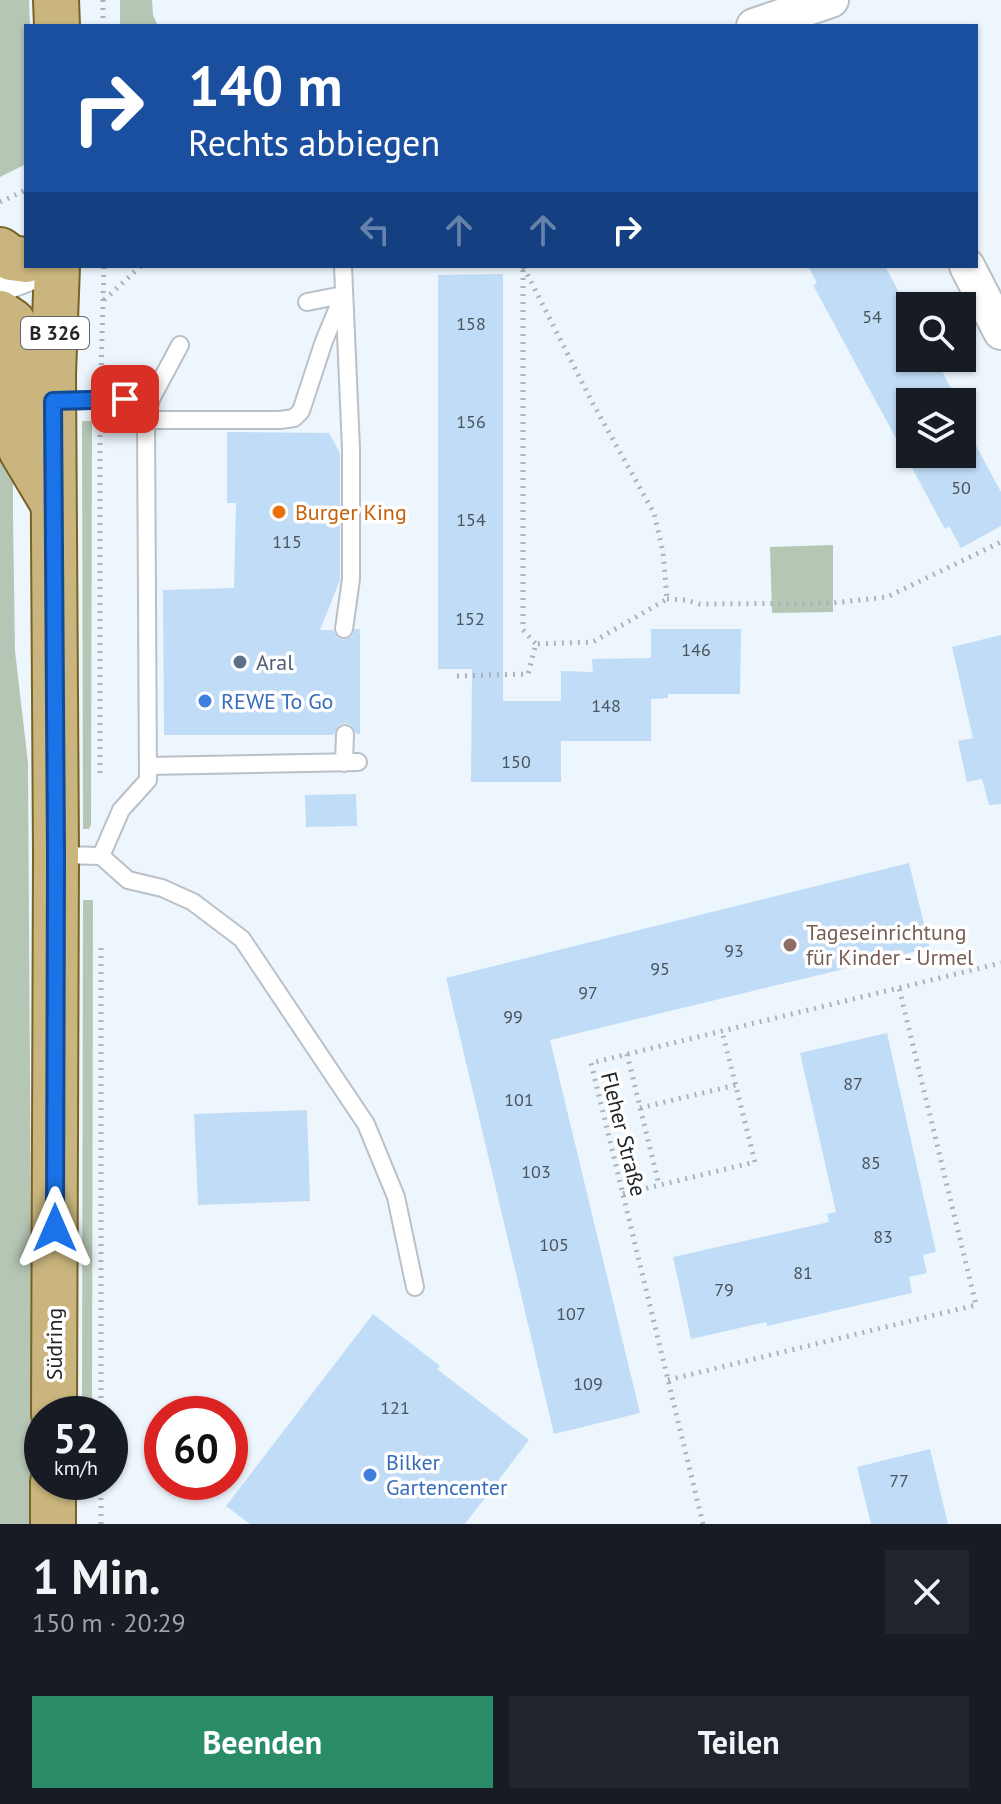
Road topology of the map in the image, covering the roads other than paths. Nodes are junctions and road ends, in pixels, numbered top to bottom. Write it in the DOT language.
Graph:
graph roads {
  1 [pos="56,0"];
  2 [pos="830,0"];
  3 [pos="57,24"];
  4 [pos="760,24"];
  5 [pos="841,24"];
  6 [pos="0,250"];
  7 [pos="24,260"];
  8 [pos="42,268"];
  9 [pos="57,268"];
  10 [pos="343,268"];
  11 [pos="968,268"];
  12 [pos="0,284"];
  13 [pos="343,295"];
  14 [pos="307,302"];
  15 [pos="0,313"];
  16 [pos="1001,332"];
  17 [pos="180,345"];
  18 [pos="151,399"];
  19 [pos="53,401"];
  20 [pos="146,420"];
  21 [pos="53,504"];
  22 [pos="344,629"];
  23 [pos="345,734"];
  24 [pos="148,766"];
  25 [pos="56,855"];
  26 [pos="101,856"];
  27 [pos="415,1287"];
  28 [pos="54,1396"];
  29 [pos="53,1500"];
  30 [pos="53,1524"];
  1 -- 3 [label="main road"];
  2 -- 4 [label="street"];
  2 -- 5 [label="street"];
  6 -- 7 [label="main road"];
  8 -- 12 [label="street"];
  9 -- 19 [label="main road, Südring / B 326"];
  10 -- 13 [label="lane"];
  11 -- 16 [label="street"];
  13 -- 14 [label="lane"];
  13 -- 20 [label="lane"];
  13 -- 22 [label="lane"];
  15 -- 21 [label="main road, B 326"];
  17 -- 18 [label="lane"];
  18 -- 19 [label="lane"];
  18 -- 20 [label="lane"];
  19 -- 21 [label="main road, Südring / B 326"];
  20 -- 24 [label="lane"];
  21 -- 25 [label="main road, Südring / B 326"];
  23 -- 24 [label="lane"];
  24 -- 26 [label="lane"];
  25 -- 26 [label="lane"];
  25 -- 28 [label="main road, Südring / B 326"];
  26 -- 27 [label="lane"];
  29 -- 30 [label="main road"];
}
